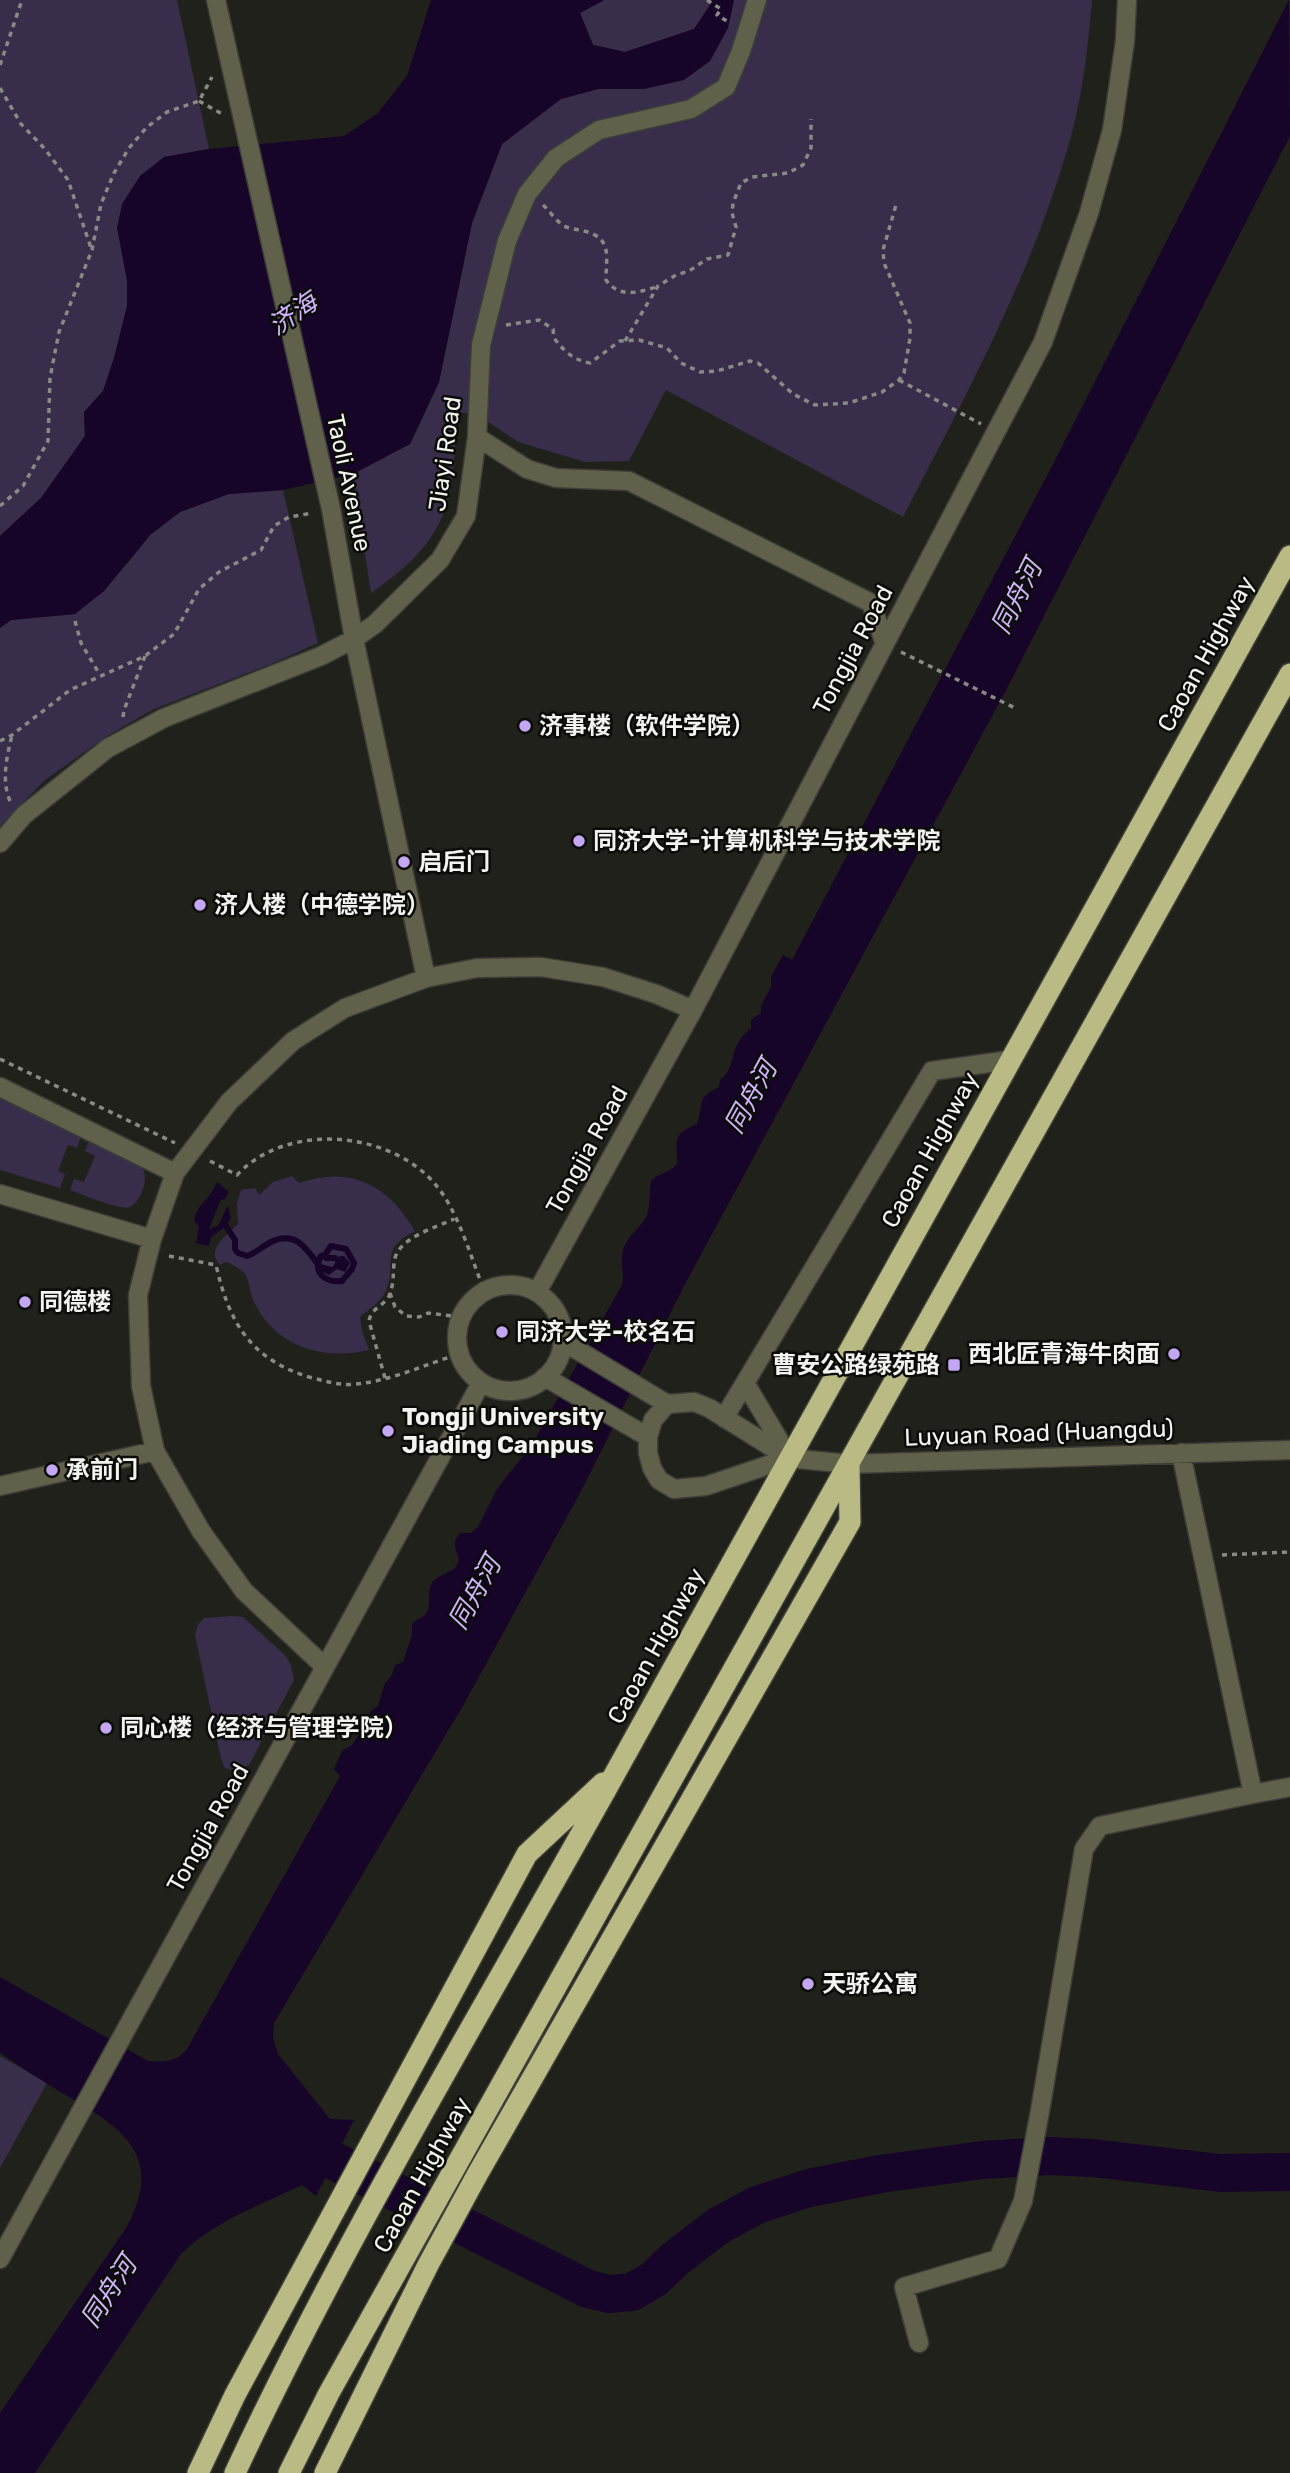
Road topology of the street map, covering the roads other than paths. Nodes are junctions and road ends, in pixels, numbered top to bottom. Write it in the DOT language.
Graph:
graph roads {
  1 [pos="216,0"];
  2 [pos="757,0"];
  3 [pos="1127,0"];
  4 [pos="477,437"];
  5 [pos="1290,556"];
  6 [pos="354,639"];
  7 [pos="885,644"];
  8 [pos="1290,674"];
  9 [pos="0,843"];
  10 [pos="426,978"];
  11 [pos="693,1010"];
  12 [pos="1010,1060"];
  13 [pos="0,1087"];
  14 [pos="175,1173"];
  15 [pos="0,1194"];
  16 [pos="150,1245"];
  17 [pos="537,1292"];
  18 [pos="564,1342"];
  19 [pos="545,1377"];
  20 [pos="481,1382"];
  21 [pos="745,1383"];
  22 [pos="667,1404"];
  23 [pos="724,1418"];
  24 [pos="648,1437"];
  25 [pos="1290,1450"];
  26 [pos="155,1451"];
  27 [pos="1181,1453"];
  28 [pos="789,1458"];
  29 [pos="849,1464"];
  30 [pos="0,1486"];
  31 [pos="325,1667"];
  32 [pos="617,1770"];
  33 [pos="1290,1787"];
  34 [pos="1253,1794"];
  35 [pos="0,2259"];
  36 [pos="919,2343"];
  37 [pos="198,2473"];
  38 [pos="235,2473"];
  39 [pos="289,2473"];
  40 [pos="325,2473"];
  1 -- 6 [label="street, Taoli Avenue"];
  2 -- 4 [label="street, Jiayi Road"];
  3 -- 7 [label="street, Tongjia Road"];
  4 -- 6 [label="street, Jiayi Road"];
  4 -- 7 [label="street"];
  5 -- 12 [label="highway, Caoan Highway"];
  6 -- 9 [label="street, Jiayi Road"];
  6 -- 10 [label="street, Taoli Avenue"];
  7 -- 11 [label="street, Tongjia Road"];
  8 -- 29 [label="highway, Caoan Highway"];
  10 -- 11 [label="street"];
  10 -- 14 [label="street"];
  11 -- 17 [label="street, Tongjia Road"];
  12 -- 21 [label="street"];
  12 -- 28 [label="highway, Caoan Highway"];
  13 -- 14 [label="street"];
  14 -- 16 [label="street"];
  15 -- 16 [label="street"];
  16 -- 26 [label="street"];
  17 -- 18 [label="street"];
  17 -- 20 [label="street"];
  18 -- 19 [label="street"];
  18 -- 22 [label="street"];
  19 -- 20 [label="street"];
  19 -- 24 [label="street"];
  20 -- 31 [label="street, Tongjia Road"];
  21 -- 23 [label="street"];
  21 -- 28 [label="street"];
  22 -- 23 [label="street"];
  22 -- 24 [label="street"];
  23 -- 28 [label="street"];
  24 -- 28 [label="street"];
  25 -- 27 [label="street, Luyuan Road (Huangdu)"];
  26 -- 30 [label="street"];
  26 -- 31 [label="street"];
  27 -- 29 [label="street, Luyuan Road (Huangdu)"];
  27 -- 34 [label="street"];
  28 -- 29 [label="street, Luyuan Road (Huangdu)"];
  28 -- 32 [label="highway, Caoan Highway"];
  29 -- 39 [label="highway, Caoan Highway"];
  29 -- 40 [label="highway, Caoan Highway"];
  31 -- 35 [label="street, Tongjia Road"];
  32 -- 37 [label="highway, Caoan Highway"];
  32 -- 38 [label="highway, Caoan Highway"];
  33 -- 34 [label="street"];
  34 -- 36 [label="street"];
}
